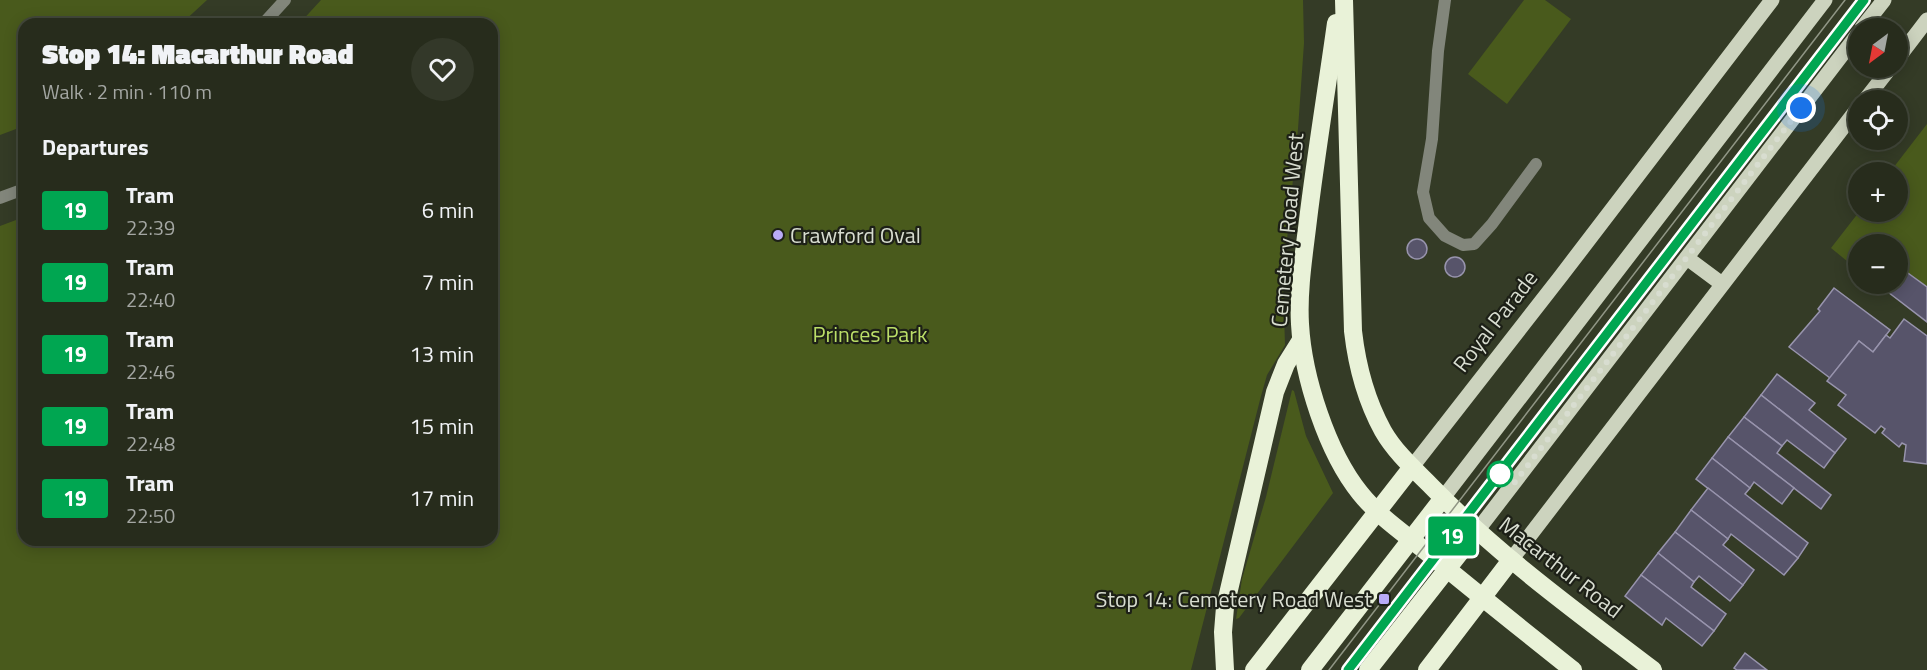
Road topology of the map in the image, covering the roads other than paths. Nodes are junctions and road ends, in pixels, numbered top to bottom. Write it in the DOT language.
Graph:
graph roads {
  1 [pos="285,0"];
  2 [pos="1342,0"];
  3 [pos="1456,0"];
  4 [pos="1772,0"];
  5 [pos="1825,0"];
  6 [pos="1884,0"];
  7 [pos="1445,6"];
  8 [pos="268,18"];
  9 [pos="1870,18"];
  10 [pos="1927,20"];
  11 [pos="1908,45"];
  12 [pos="1848,47"];
  13 [pos="1882,78"];
  14 [pos="1873,90"];
  15 [pos="1848,121"];
  16 [pos="1536,164"];
  17 [pos="18,191"];
  18 [pos="0,198"];
  19 [pos="1687,258"];
  20 [pos="1722,284"];
  21 [pos="1301,340"];
  22 [pos="1412,467"];
  23 [pos="1443,498"];
  24 [pos="1377,511"];
  25 [pos="1477,531"];
  26 [pos="1411,539"];
  27 [pos="1511,560"];
  28 [pos="1446,568"];
  29 [pos="1482,598"];
  30 [pos="1225,670"];
  31 [pos="1254,670"];
  32 [pos="1310,670"];
  33 [pos="1368,670"];
  34 [pos="1427,670"];
  35 [pos="1573,670"];
  36 [pos="1653,670"];
  1 -- 8 [label="street"];
  2 -- 21 [label="highway, Cemetery Road West"];
  2 -- 22 [label="highway, Cemetery Road West"];
  3 -- 7 [label="street"];
  4 -- 22 [label="main road, Royal Parade"];
  5 -- 23 [label="main road"];
  6 -- 9 [label="main road"];
  7 -- 16 [label="street"];
  10 -- 11 [label="main road"];
  12 -- 19 [label="main road"];
  13 -- 14 [label="main road"];
  15 -- 20 [label="main road"];
  17 -- 18 [label="street"];
  19 -- 20 [label="main road"];
  19 -- 25 [label="main road"];
  20 -- 27 [label="main road"];
  21 -- 24 [label="highway, Cemetery Road West"];
  21 -- 30 [label="highway"];
  22 -- 23 [label="highway, Cemetery Road West"];
  22 -- 24 [label="highway, Royal Parade"];
  23 -- 25 [label="highway, Macarthur Road"];
  23 -- 26 [label="highway"];
  24 -- 26 [label="highway, Cemetery Road West"];
  24 -- 31 [label="highway, Royal Parade"];
  25 -- 27 [label="highway, Macarthur Road"];
  25 -- 28 [label="highway"];
  26 -- 28 [label="highway"];
  26 -- 32 [label="highway"];
  27 -- 29 [label="highway"];
  27 -- 36 [label="highway, Macarthur Road"];
  28 -- 29 [label="highway"];
  28 -- 33 [label="highway"];
  29 -- 34 [label="highway"];
  29 -- 35 [label="highway"];
}
